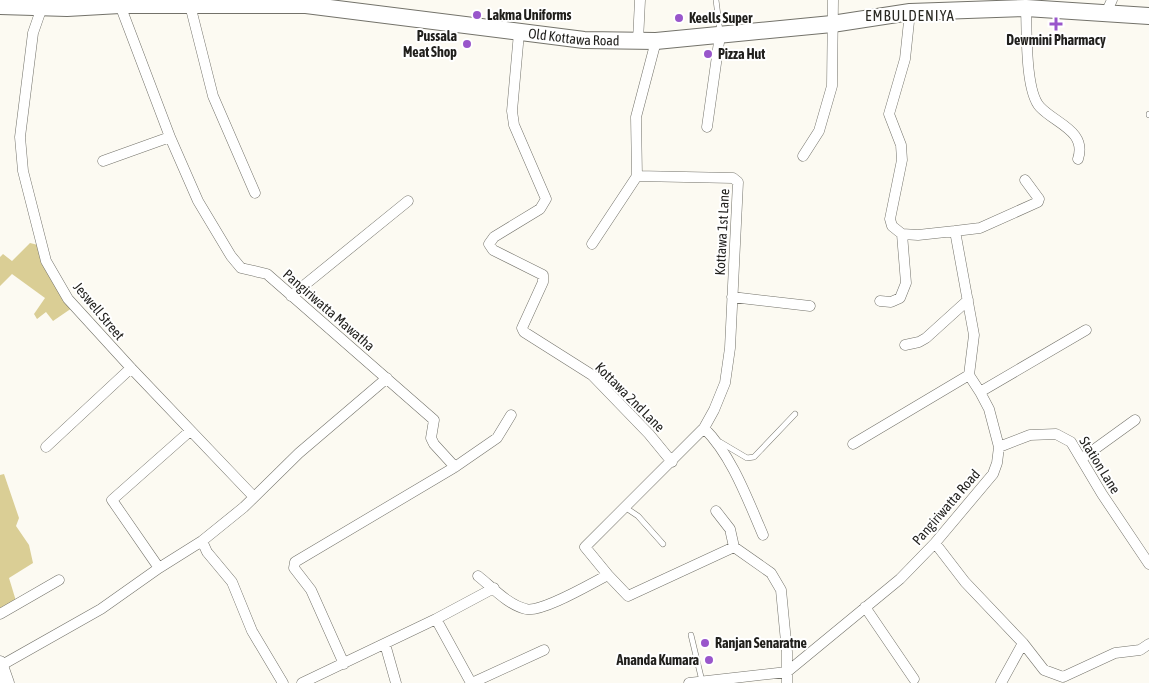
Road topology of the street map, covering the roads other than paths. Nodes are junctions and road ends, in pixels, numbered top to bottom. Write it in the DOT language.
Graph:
graph roads {
  1 [pos="640,0"];
  2 [pos="716,0"];
  3 [pos="833,0"];
  4 [pos="306,3"];
  5 [pos="70,4"];
  6 [pos="120,4"];
  7 [pos="190,5"];
  8 [pos="0,6"];
  9 [pos="1086,6"];
  10 [pos="42,7"];
  11 [pos="1109,7"];
  12 [pos="918,8"];
  13 [pos="1026,8"];
  14 [pos="1149,16"];
  15 [pos="832,24"];
  16 [pos="519,33"];
  17 [pos="720,35"];
  18 [pos="638,41"];
  19 [pos="656,41"];
  20 [pos="707,126"];
  21 [pos="170,137"];
  22 [pos="803,156"];
  23 [pos="1078,159"];
  24 [pos="103,161"];
  25 [pos="637,176"];
  26 [pos="1026,180"];
  27 [pos="255,193"];
  28 [pos="408,201"];
  29 [pos="955,232"];
  30 [pos="902,234"];
  31 [pos="592,244"];
  32 [pos="291,296"];
  33 [pos="732,298"];
  34 [pos="968,300"];
  35 [pos="880,301"];
  36 [pos="810,306"];
  37 [pos="1086,330"];
  38 [pos="905,345"];
  39 [pos="131,368"];
  40 [pos="969,375"];
  41 [pos="387,378"];
  42 [pos="980,392"];
  43 [pos="795,414"];
  44 [pos="511,415"];
  45 [pos="1135,420"];
  46 [pos="704,428"];
  47 [pos="190,431"];
  48 [pos="717,441"];
  49 [pos="853,444"];
  50 [pos="46,447"];
  51 [pos="999,447"];
  52 [pos="1081,459"];
  53 [pos="672,462"];
  54 [pos="455,467"];
  55 [pos="254,497"];
  56 [pos="626,508"];
  57 [pos="716,511"];
  58 [pos="763,535"];
  59 [pos="202,541"];
  60 [pos="935,543"];
  61 [pos="664,544"];
  62 [pos="734,547"];
  63 [pos="1149,564"];
  64 [pos="159,568"];
  65 [pos="608,575"];
  66 [pos="478,576"];
  67 [pos="59,580"];
  68 [pos="494,588"];
  69 [pos="865,608"];
  70 [pos="0,614"];
  71 [pos="436,619"];
  72 [pos="691,635"];
  73 [pos="1023,643"];
  74 [pos="385,644"];
  75 [pos="1149,644"];
  76 [pos="544,650"];
  77 [pos="1,664"];
  78 [pos="344,664"];
  79 [pos="787,678"];
  80 [pos="914,679"];
  81 [pos="702,681"];
  82 [pos="468,682"];
  83 [pos="7,683"];
  84 [pos="283,683"];
  85 [pos="302,683"];
  86 [pos="396,683"];
  87 [pos="689,683"];
  88 [pos="1001,683"];
  1 -- 18 [label="street"];
  2 -- 17 [label="lane"];
  3 -- 15 [label="street"];
  4 -- 7 [label="main road, Old Kottawa Road"];
  4 -- 16 [label="main road, Old Kottawa Road"];
  5 -- 6 [label="main road, Old Kottawa Road"];
  5 -- 10 [label="main road, Old Kottawa Road"];
  6 -- 7 [label="main road, Old Kottawa Road"];
  6 -- 21 [label="street, Pangiriwatta Mawatha"];
  7 -- 27 [label="street"];
  8 -- 10 [label="main road, Old Kottawa Road"];
  9 -- 11 [label="main road, Old Kottawa Road"];
  9 -- 13 [label="main road, Old Kottawa Road"];
  10 -- 39 [label="street, Jeswell Street"];
  11 -- 14 [label="main road, Old Kottawa Road"];
  12 -- 13 [label="main road, Old Kottawa Road"];
  12 -- 15 [label="main road, Old Kottawa Road"];
  12 -- 30 [label="street"];
  13 -- 23 [label="street"];
  15 -- 17 [label="main road, Old Kottawa Road"];
  15 -- 22 [label="street"];
  16 -- 18 [label="main road, Old Kottawa Road"];
  16 -- 53 [label="street, Kottawa 2nd Lane"];
  17 -- 19 [label="main road, Old Kottawa Road"];
  17 -- 20 [label="street"];
  18 -- 19 [label="main road, Old Kottawa Road"];
  19 -- 25 [label="street"];
  21 -- 24 [label="street"];
  21 -- 32 [label="street, Pangiriwatta Mawatha"];
  25 -- 31 [label="street"];
  25 -- 33 [label="street, Kottawa 1st Lane"];
  26 -- 29 [label="street"];
  28 -- 32 [label="street"];
  29 -- 30 [label="street"];
  29 -- 34 [label="street"];
  30 -- 35 [label="street"];
  32 -- 41 [label="street, Pangiriwatta Mawatha"];
  33 -- 36 [label="street"];
  33 -- 46 [label="street, Kottawa 1st Lane"];
  34 -- 38 [label="street"];
  34 -- 40 [label="street"];
  37 -- 42 [label="street"];
  39 -- 47 [label="street, Jeswell Street"];
  39 -- 50 [label="street"];
  40 -- 42 [label="street, Pangiriwatta Road"];
  40 -- 49 [label="street"];
  41 -- 54 [label="street, Pangiriwatta Mawatha"];
  41 -- 55 [label="street"];
  42 -- 51 [label="street, Pangiriwatta Road"];
  43 -- 48 [label="lane"];
  44 -- 54 [label="street"];
  45 -- 52 [label="street"];
  46 -- 48 [label="street"];
  46 -- 53 [label="street, Kottawa 1st Lane"];
  47 -- 55 [label="street, Jeswell Street"];
  47 -- 64 [label="street"];
  48 -- 58 [label="street"];
  51 -- 52 [label="street, Station Lane"];
  51 -- 60 [label="street, Pangiriwatta Road"];
  52 -- 63 [label="street, Station Lane"];
  53 -- 56 [label="street, Kottawa 1st Lane"];
  54 -- 78 [label="street"];
  55 -- 59 [label="street"];
  56 -- 61 [label="lane"];
  56 -- 65 [label="street, Kottawa 1st Lane"];
  57 -- 62 [label="street"];
  59 -- 64 [label="street"];
  59 -- 84 [label="street"];
  60 -- 69 [label="street, Pangiriwatta Road"];
  60 -- 73 [label="street"];
  62 -- 65 [label="street"];
  62 -- 79 [label="street"];
  64 -- 77 [label="street"];
  65 -- 68 [label="street"];
  66 -- 68 [label="street"];
  67 -- 70 [label="street"];
  68 -- 71 [label="street"];
  69 -- 79 [label="street, Pangiriwatta Road"];
  69 -- 80 [label="street"];
  71 -- 74 [label="street"];
  71 -- 82 [label="street"];
  72 -- 81 [label="lane"];
  73 -- 75 [label="street"];
  73 -- 88 [label="street"];
  74 -- 78 [label="street"];
  74 -- 86 [label="street"];
  76 -- 82 [label="street"];
  77 -- 83 [label="main road"];
  78 -- 85 [label="street"];
  79 -- 81 [label="street"];
  81 -- 87 [label="street"];
}
